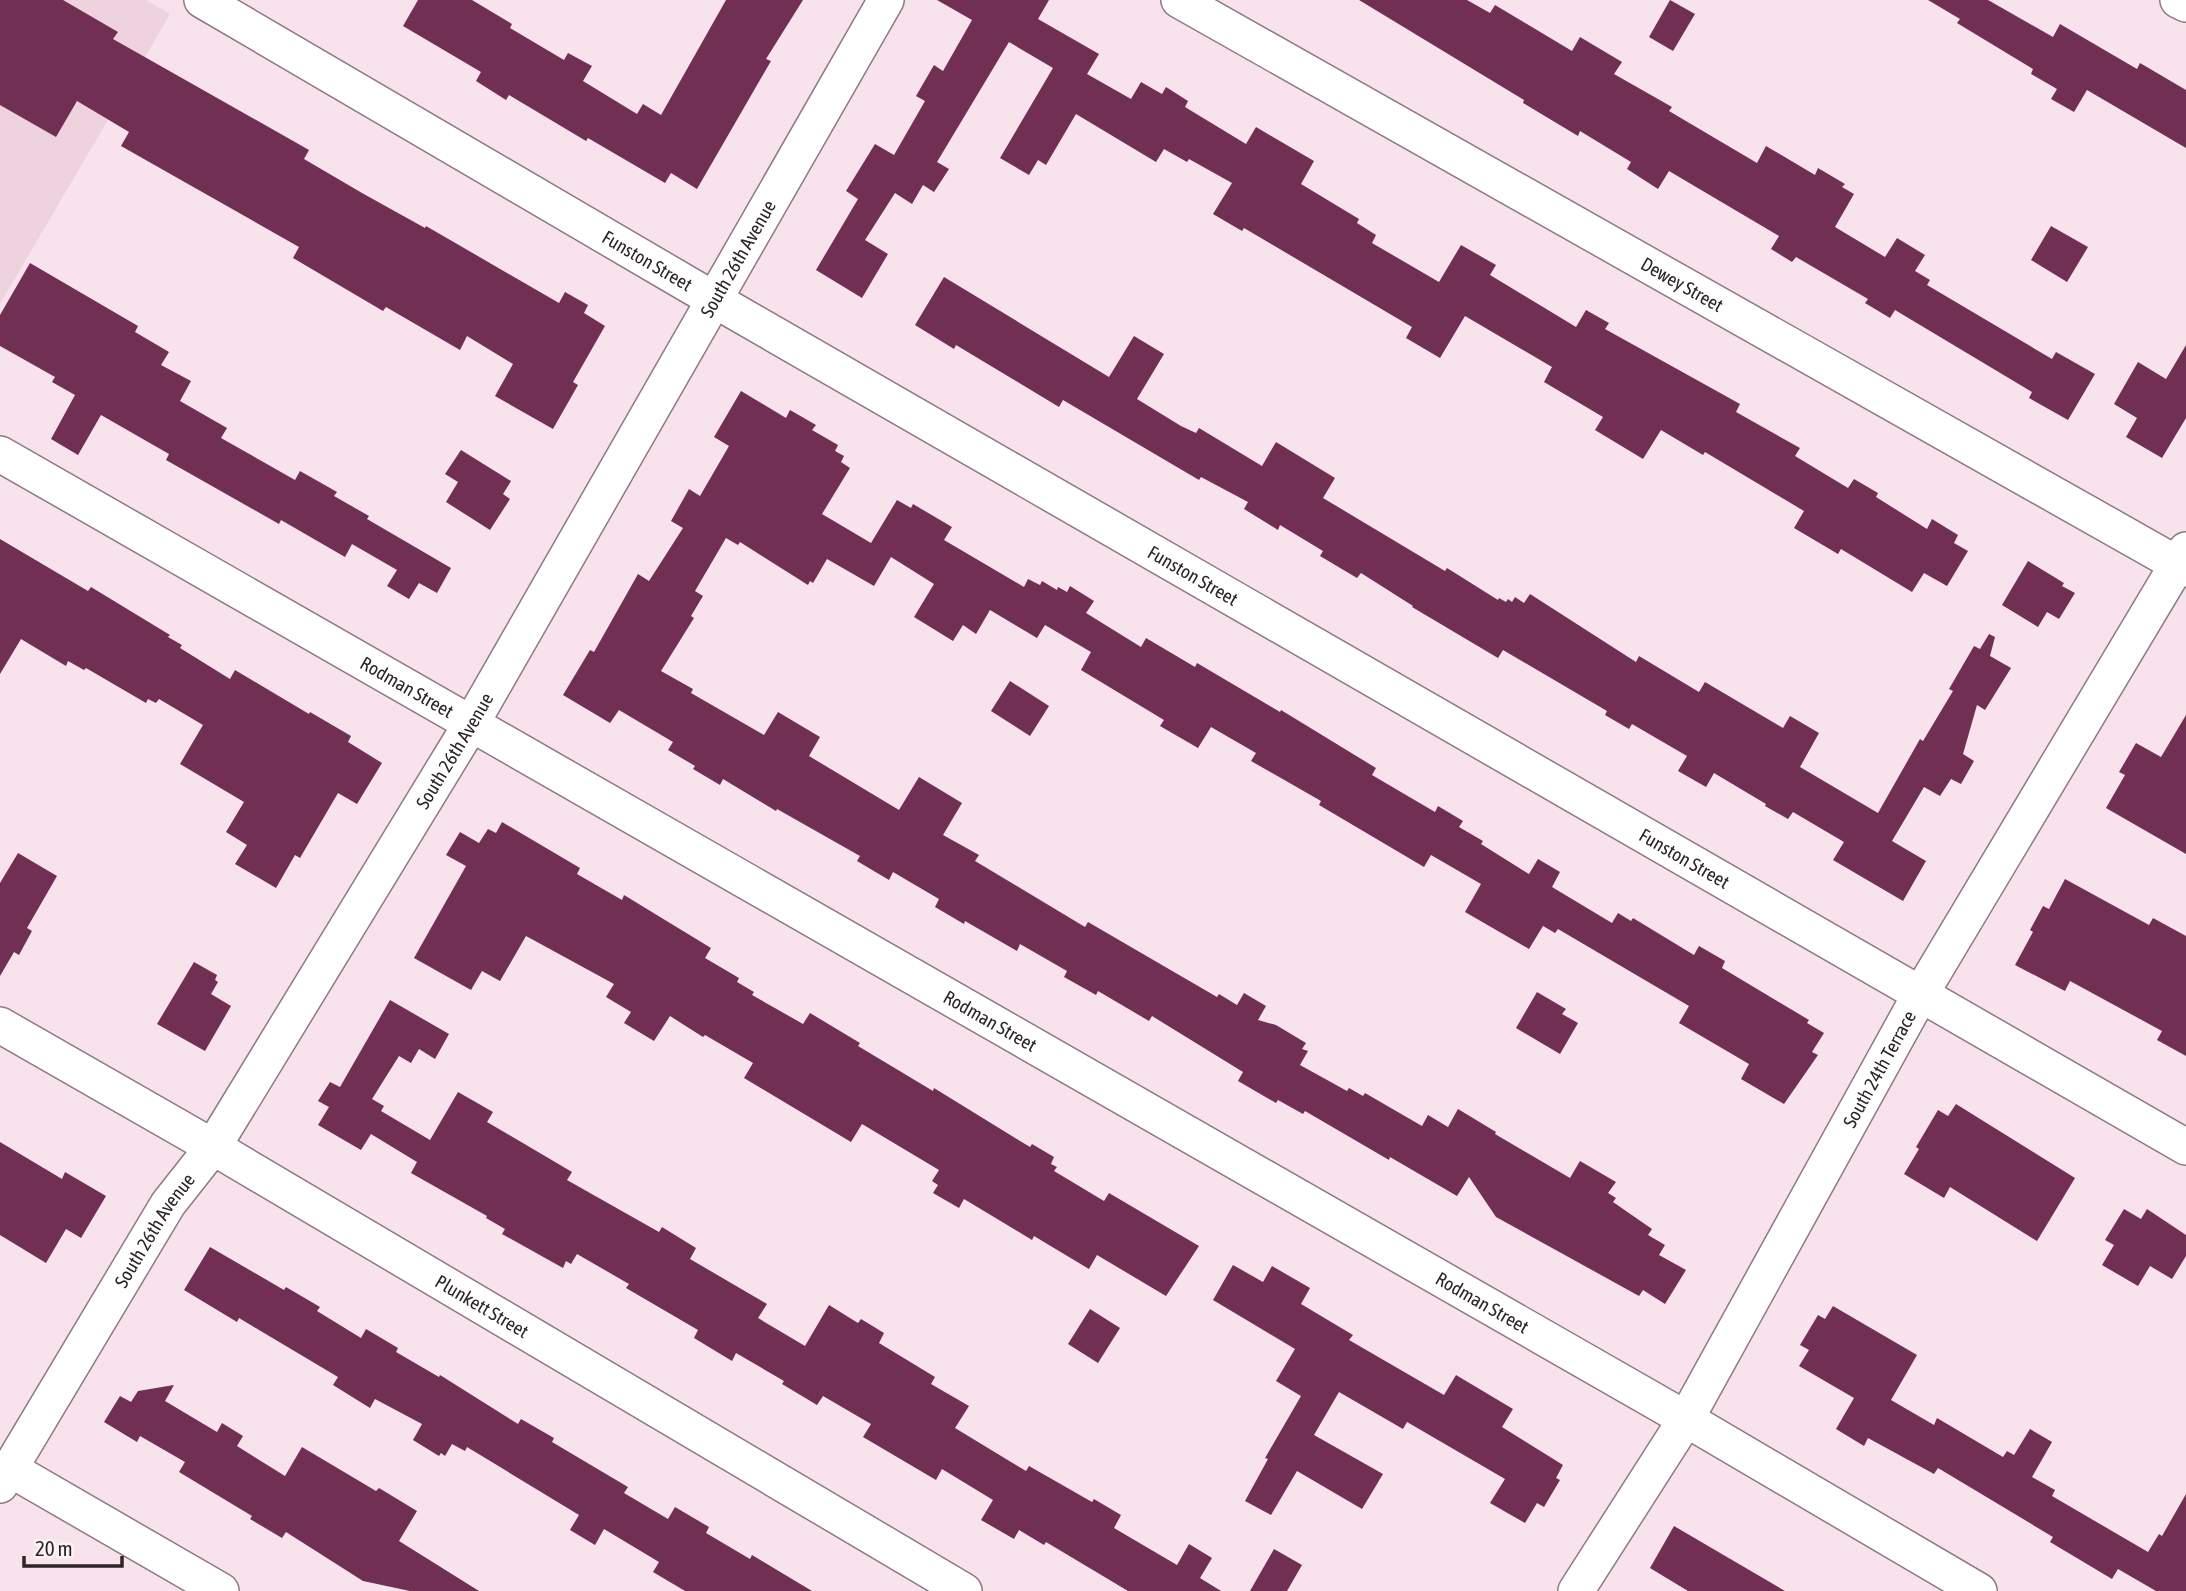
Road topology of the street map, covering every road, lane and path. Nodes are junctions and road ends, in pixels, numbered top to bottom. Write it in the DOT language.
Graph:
graph roads {
  1 [pos="202,0"];
  2 [pos="886,0"];
  3 [pos="1179,0"];
  4 [pos="2179,0"];
  5 [pos="2186,4"];
  6 [pos="713,299"];
  7 [pos="0,454"];
  8 [pos="2183,561"];
  9 [pos="471,724"];
  10 [pos="1920,995"];
  11 [pos="0,1025"];
  12 [pos="213,1147"];
  13 [pos="2186,1147"];
  14 [pos="1686,1419"];
  15 [pos="5,1477"];
  16 [pos="221,1591"];
  17 [pos="964,1591"];
  18 [pos="1576,1591"];
  19 [pos="1979,1591"];
  1 -- 6 [label="street, Funston Street"];
  2 -- 6 [label="street, South 26th Avenue"];
  3 -- 8 [label="street, Dewey Street"];
  4 -- 5 [label="street"];
  6 -- 9 [label="street, South 26th Avenue"];
  6 -- 10 [label="street, Funston Street"];
  7 -- 9 [label="street, Rodman Street"];
  8 -- 10 [label="street, South 24th Terrace"];
  9 -- 12 [label="street, South 26th Avenue"];
  9 -- 14 [label="street, Rodman Street"];
  10 -- 13 [label="street, Funston Street"];
  10 -- 14 [label="street, South 24th Terrace"];
  11 -- 12 [label="street, Plunkett Street"];
  12 -- 15 [label="street, South 26th Avenue"];
  12 -- 17 [label="street, Plunkett Street"];
  14 -- 18 [label="street, South 24th Terrace"];
  14 -- 19 [label="street, Rodman Street"];
  15 -- 16 [label="street"];
}
